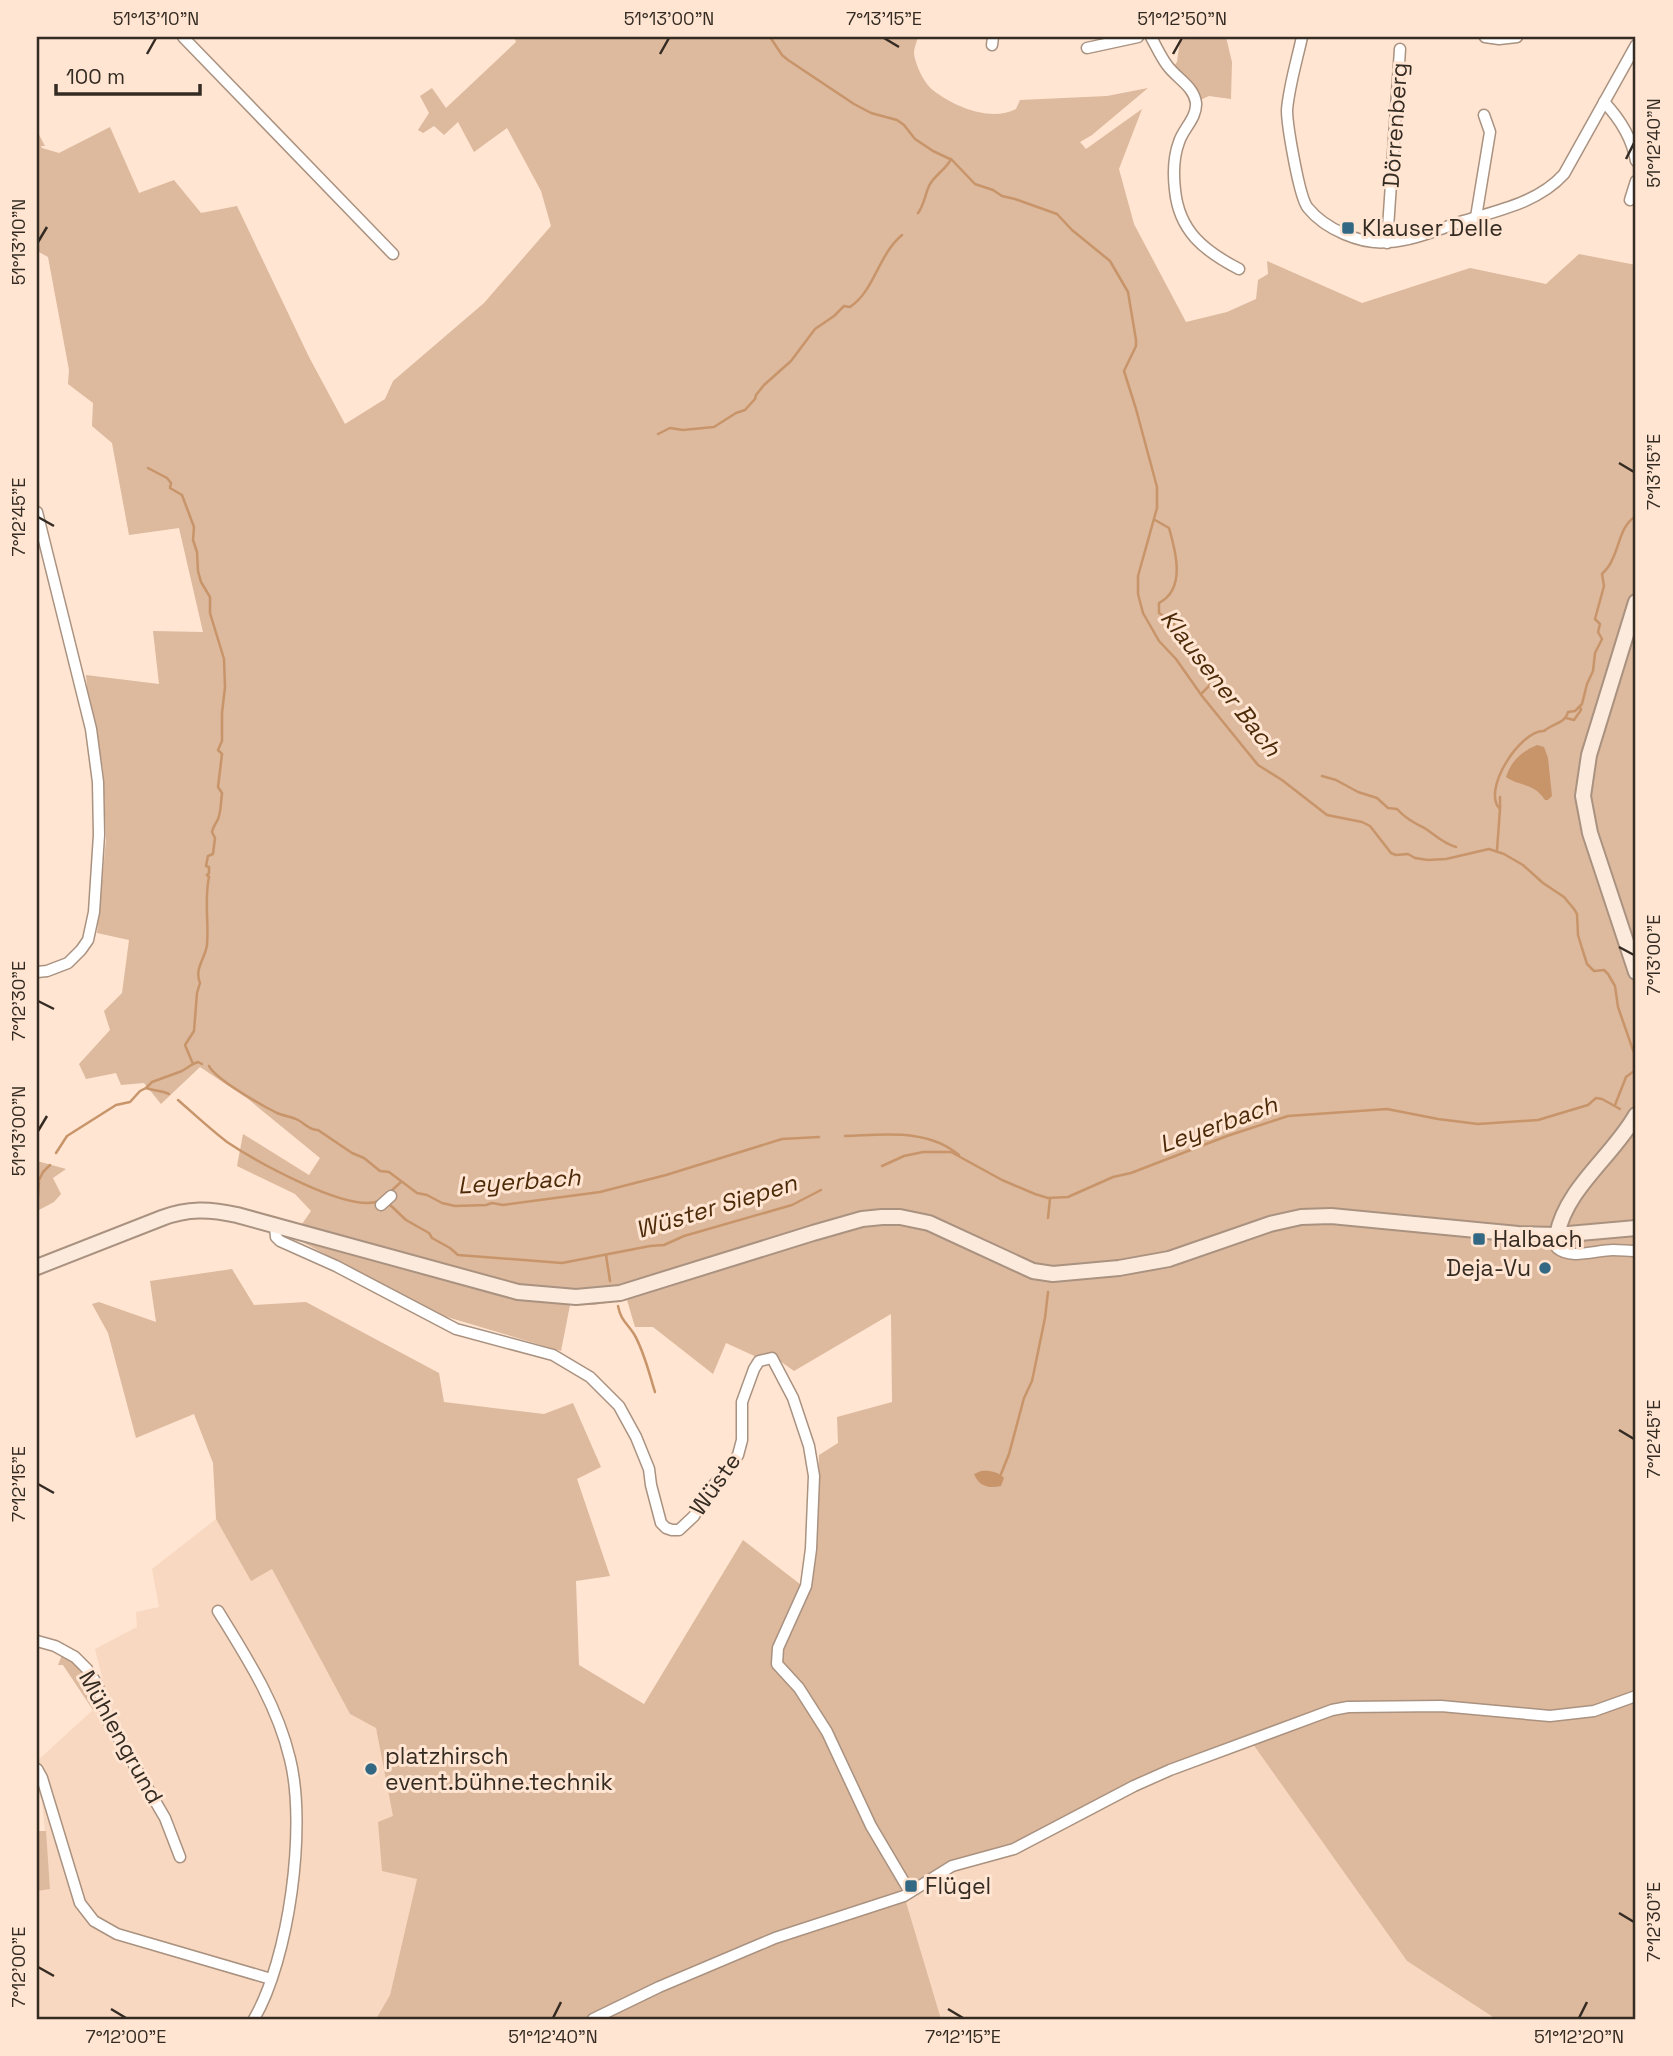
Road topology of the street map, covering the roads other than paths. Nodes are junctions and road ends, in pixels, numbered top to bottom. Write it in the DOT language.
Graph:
graph roads {
  1 [pos="183,37"];
  2 [pos="1139,37"];
  3 [pos="1151,37"];
  4 [pos="1302,37"];
  5 [pos="1485,37"];
  6 [pos="1517,37"];
  7 [pos="1636,45"];
  8 [pos="1087,48"];
  9 [pos="1399,49"];
  10 [pos="1604,102"];
  11 [pos="1484,115"];
  12 [pos="1636,161"];
  13 [pos="1636,181"];
  14 [pos="1630,200"];
  15 [pos="1476,217"];
  16 [pos="1387,243"];
  17 [pos="393,254"];
  18 [pos="1239,269"];
  19 [pos="37,512"];
  20 [pos="39,529"];
  21 [pos="1636,602"];
  22 [pos="37,972"];
  23 [pos="1636,972"];
  24 [pos="1636,1115"];
  25 [pos="391,1196"];
  26 [pos="380,1205"];
  27 [pos="275,1226"];
  28 [pos="1633,1228"];
  29 [pos="1558,1235"];
  30 [pos="1636,1251"];
  31 [pos="37,1267"];
  32 [pos="218,1611"];
  33 [pos="37,1641"];
  34 [pos="1636,1696"];
  35 [pos="37,1769"];
  36 [pos="180,1857"];
  37 [pos="910,1892"];
  38 [pos="271,1979"];
  39 [pos="254,2019"];
  40 [pos="593,2019"];
  1 -- 17 [label="street"];
  2 -- 8 [label="street"];
  3 -- 18 [label="street"];
  4 -- 16 [label="street"];
  5 -- 6 [label="street"];
  7 -- 10 [label="street"];
  9 -- 16 [label="street, Dörrenberg"];
  10 -- 12 [label="street"];
  10 -- 15 [label="street"];
  11 -- 15 [label="street"];
  13 -- 14 [label="street"];
  15 -- 16 [label="street"];
  19 -- 20 [label="street"];
  20 -- 22 [label="street"];
  21 -- 23 [label="main road"];
  24 -- 29 [label="main road"];
  25 -- 26 [label="street"];
  27 -- 29 [label="main road"];
  27 -- 31 [label="main road"];
  27 -- 37 [label="street, Wüste"];
  28 -- 29 [label="main road"];
  29 -- 30 [label="street"];
  32 -- 38 [label="street"];
  33 -- 36 [label="street, Mühlengrund"];
  34 -- 37 [label="street"];
  35 -- 38 [label="street"];
  37 -- 40 [label="street"];
  38 -- 39 [label="street"];
}
